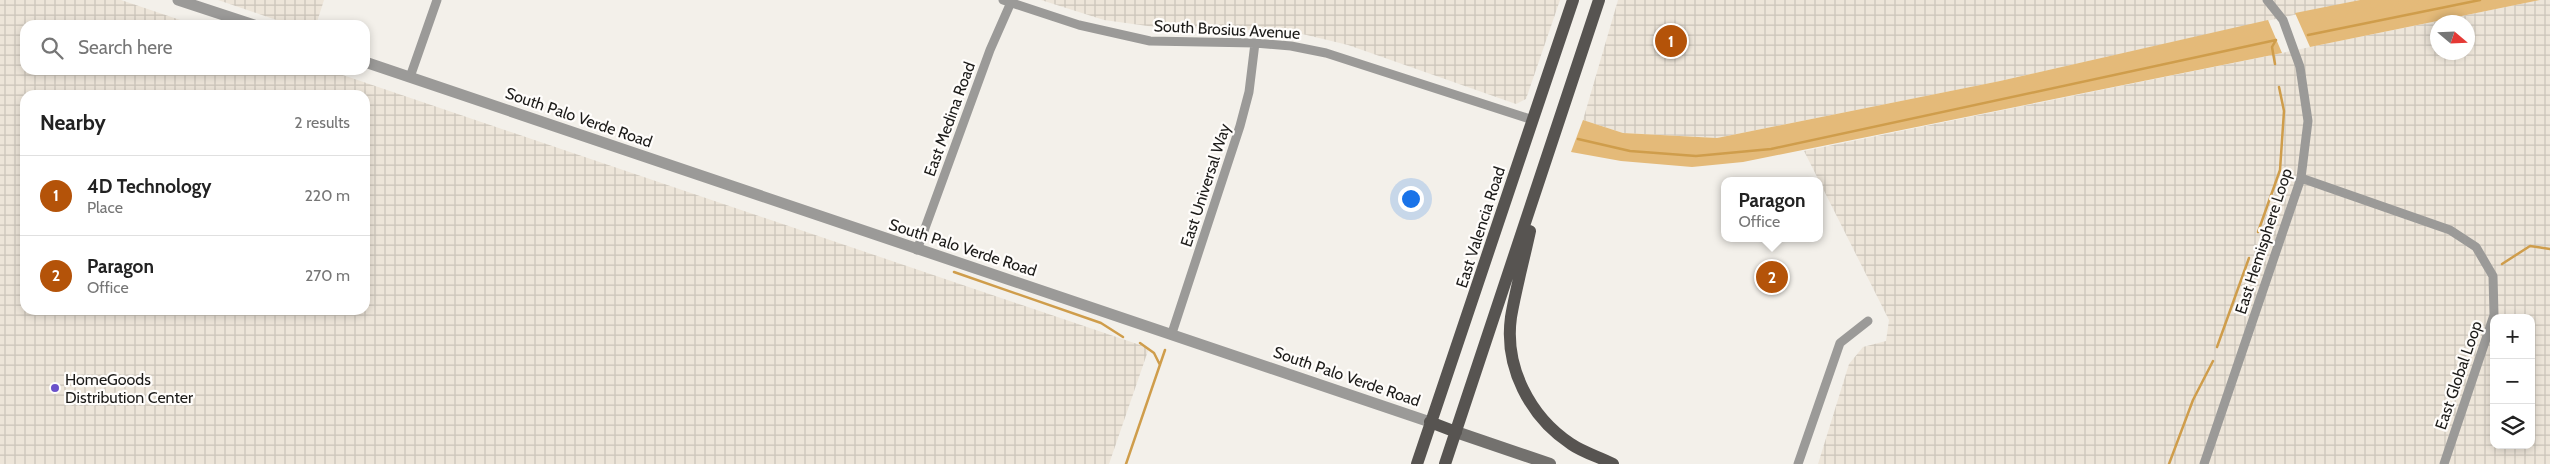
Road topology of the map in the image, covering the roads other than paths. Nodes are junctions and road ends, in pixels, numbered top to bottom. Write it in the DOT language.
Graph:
graph roads {
  1 [pos="178,0"];
  2 [pos="437,0"];
  3 [pos="1573,0"];
  4 [pos="1599,0"];
  5 [pos="2267,0"];
  6 [pos="1009,1"];
  7 [pos="239,20"];
  8 [pos="1254,43"];
  9 [pos="370,64"];
  10 [pos="410,77"];
  11 [pos="1533,120"];
  12 [pos="1543,169"];
  13 [pos="2301,178"];
  14 [pos="917,250"];
  15 [pos="1868,321"];
  16 [pos="1172,333"];
  17 [pos="1430,422"];
  18 [pos="1456,432"];
  19 [pos="1417,464"];
  20 [pos="1445,464"];
  21 [pos="1550,464"];
  22 [pos="1613,464"];
  23 [pos="1798,464"];
  24 [pos="2204,464"];
  25 [pos="2444,464"];
  1 -- 7 [label="street"];
  2 -- 10 [label="street"];
  3 -- 11 [label="main road, East Valencia Road"];
  4 -- 12 [label="main road"];
  5 -- 13 [label="street, East Hemisphere Loop"];
  6 -- 8 [label="street, South Brosius Avenue"];
  6 -- 14 [label="street, East Medina Road"];
  8 -- 11 [label="street, South Brosius Avenue"];
  8 -- 16 [label="street, East Universal Way"];
  9 -- 10 [label="street, South Palo Verde Road"];
  10 -- 14 [label="street, South Palo Verde Road"];
  11 -- 17 [label="main road, East Valencia Road"];
  12 -- 18 [label="main road"];
  12 -- 22 [label="main road"];
  13 -- 24 [label="street, East Hemisphere Loop"];
  13 -- 25 [label="street, East Global Loop"];
  14 -- 16 [label="street, South Palo Verde Road"];
  15 -- 23 [label="street"];
  16 -- 17 [label="street, South Palo Verde Road"];
  17 -- 18 [label="main road, South Palo Verde Road"];
  17 -- 19 [label="main road, East Valencia Road"];
  18 -- 20 [label="main road"];
  18 -- 21 [label="main road, South Palo Verde Road"];
}
